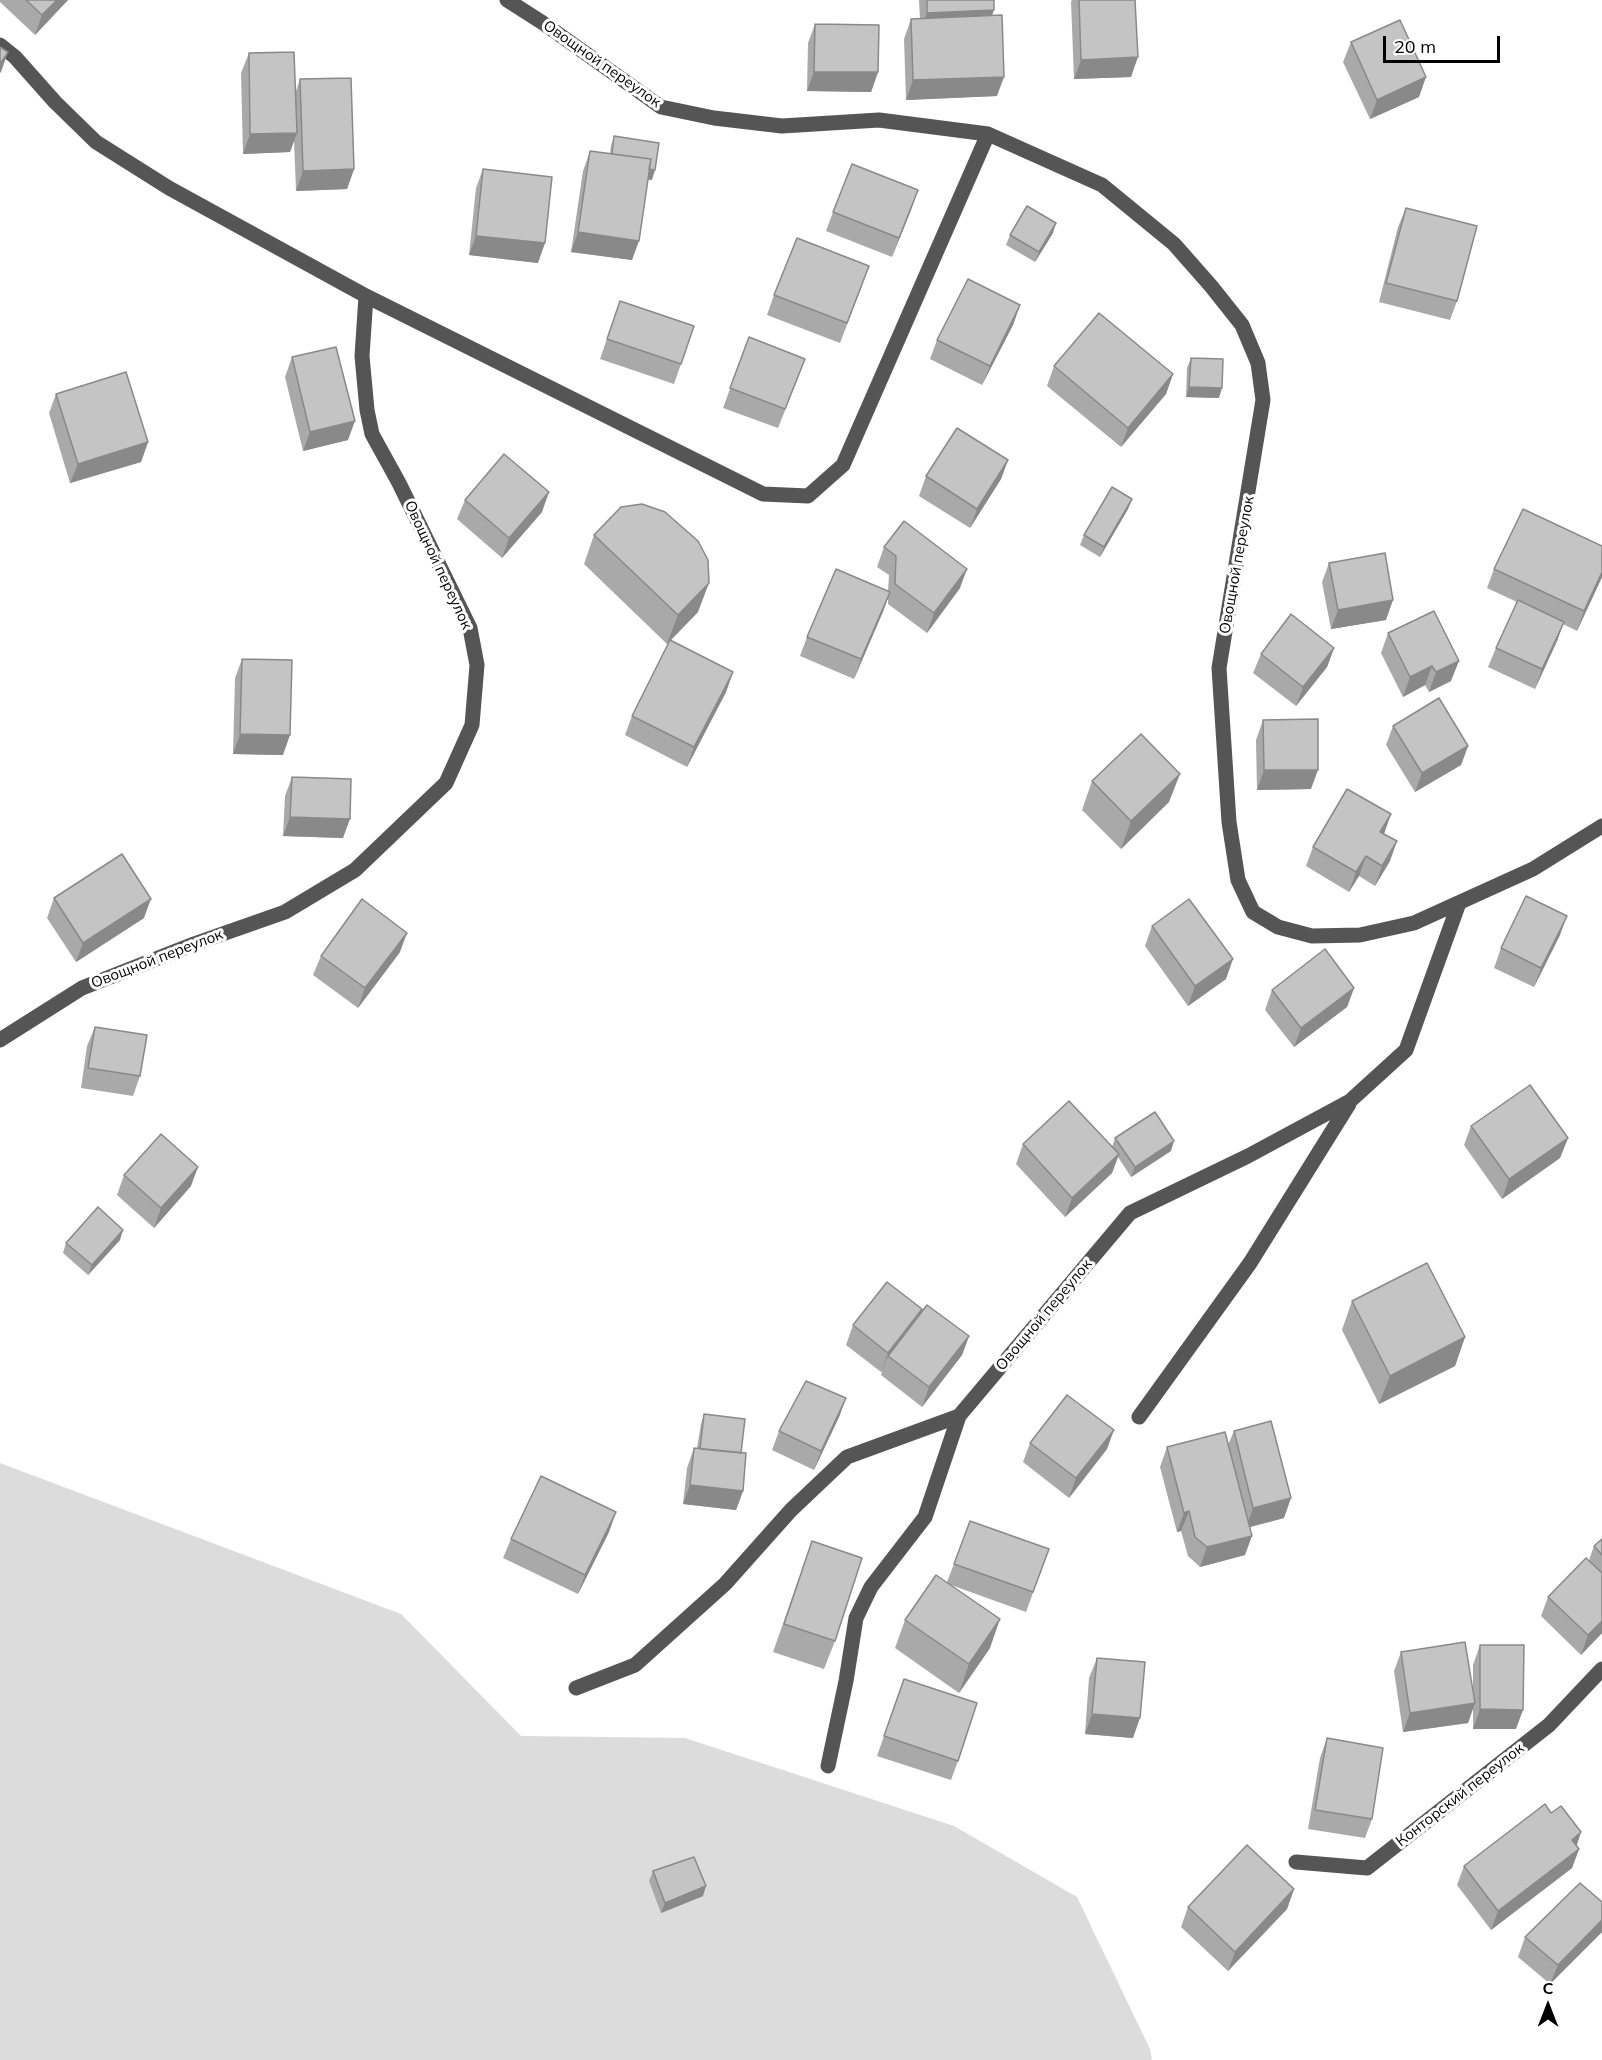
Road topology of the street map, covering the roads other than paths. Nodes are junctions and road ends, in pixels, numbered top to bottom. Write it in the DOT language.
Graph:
graph roads {
  1 [pos="507,0"];
  2 [pos="0,45"];
  3 [pos="988,134"];
  4 [pos="366,296"];
  5 [pos="1602,826"];
  6 [pos="1459,903"];
  7 [pos="0,1040"];
  8 [pos="1350,1101"];
  9 [pos="959,1416"];
  10 [pos="1139,1417"];
  11 [pos="1602,1669"];
  12 [pos="576,1688"];
  13 [pos="828,1766"];
  14 [pos="1296,1862"];
  1 -- 3 [label="street, Овощной переулок"];
  2 -- 4 [label="street"];
  3 -- 4 [label="street"];
  3 -- 6 [label="street, Овощной переулок"];
  4 -- 7 [label="street, Овощной переулок"];
  5 -- 6 [label="street, Овощной переулок"];
  6 -- 8 [label="street, Овощной переулок"];
  8 -- 9 [label="street, Овощной переулок"];
  8 -- 10 [label="street"];
  9 -- 12 [label="street"];
  9 -- 13 [label="street"];
  11 -- 14 [label="street, Конторский переулок"];
}
